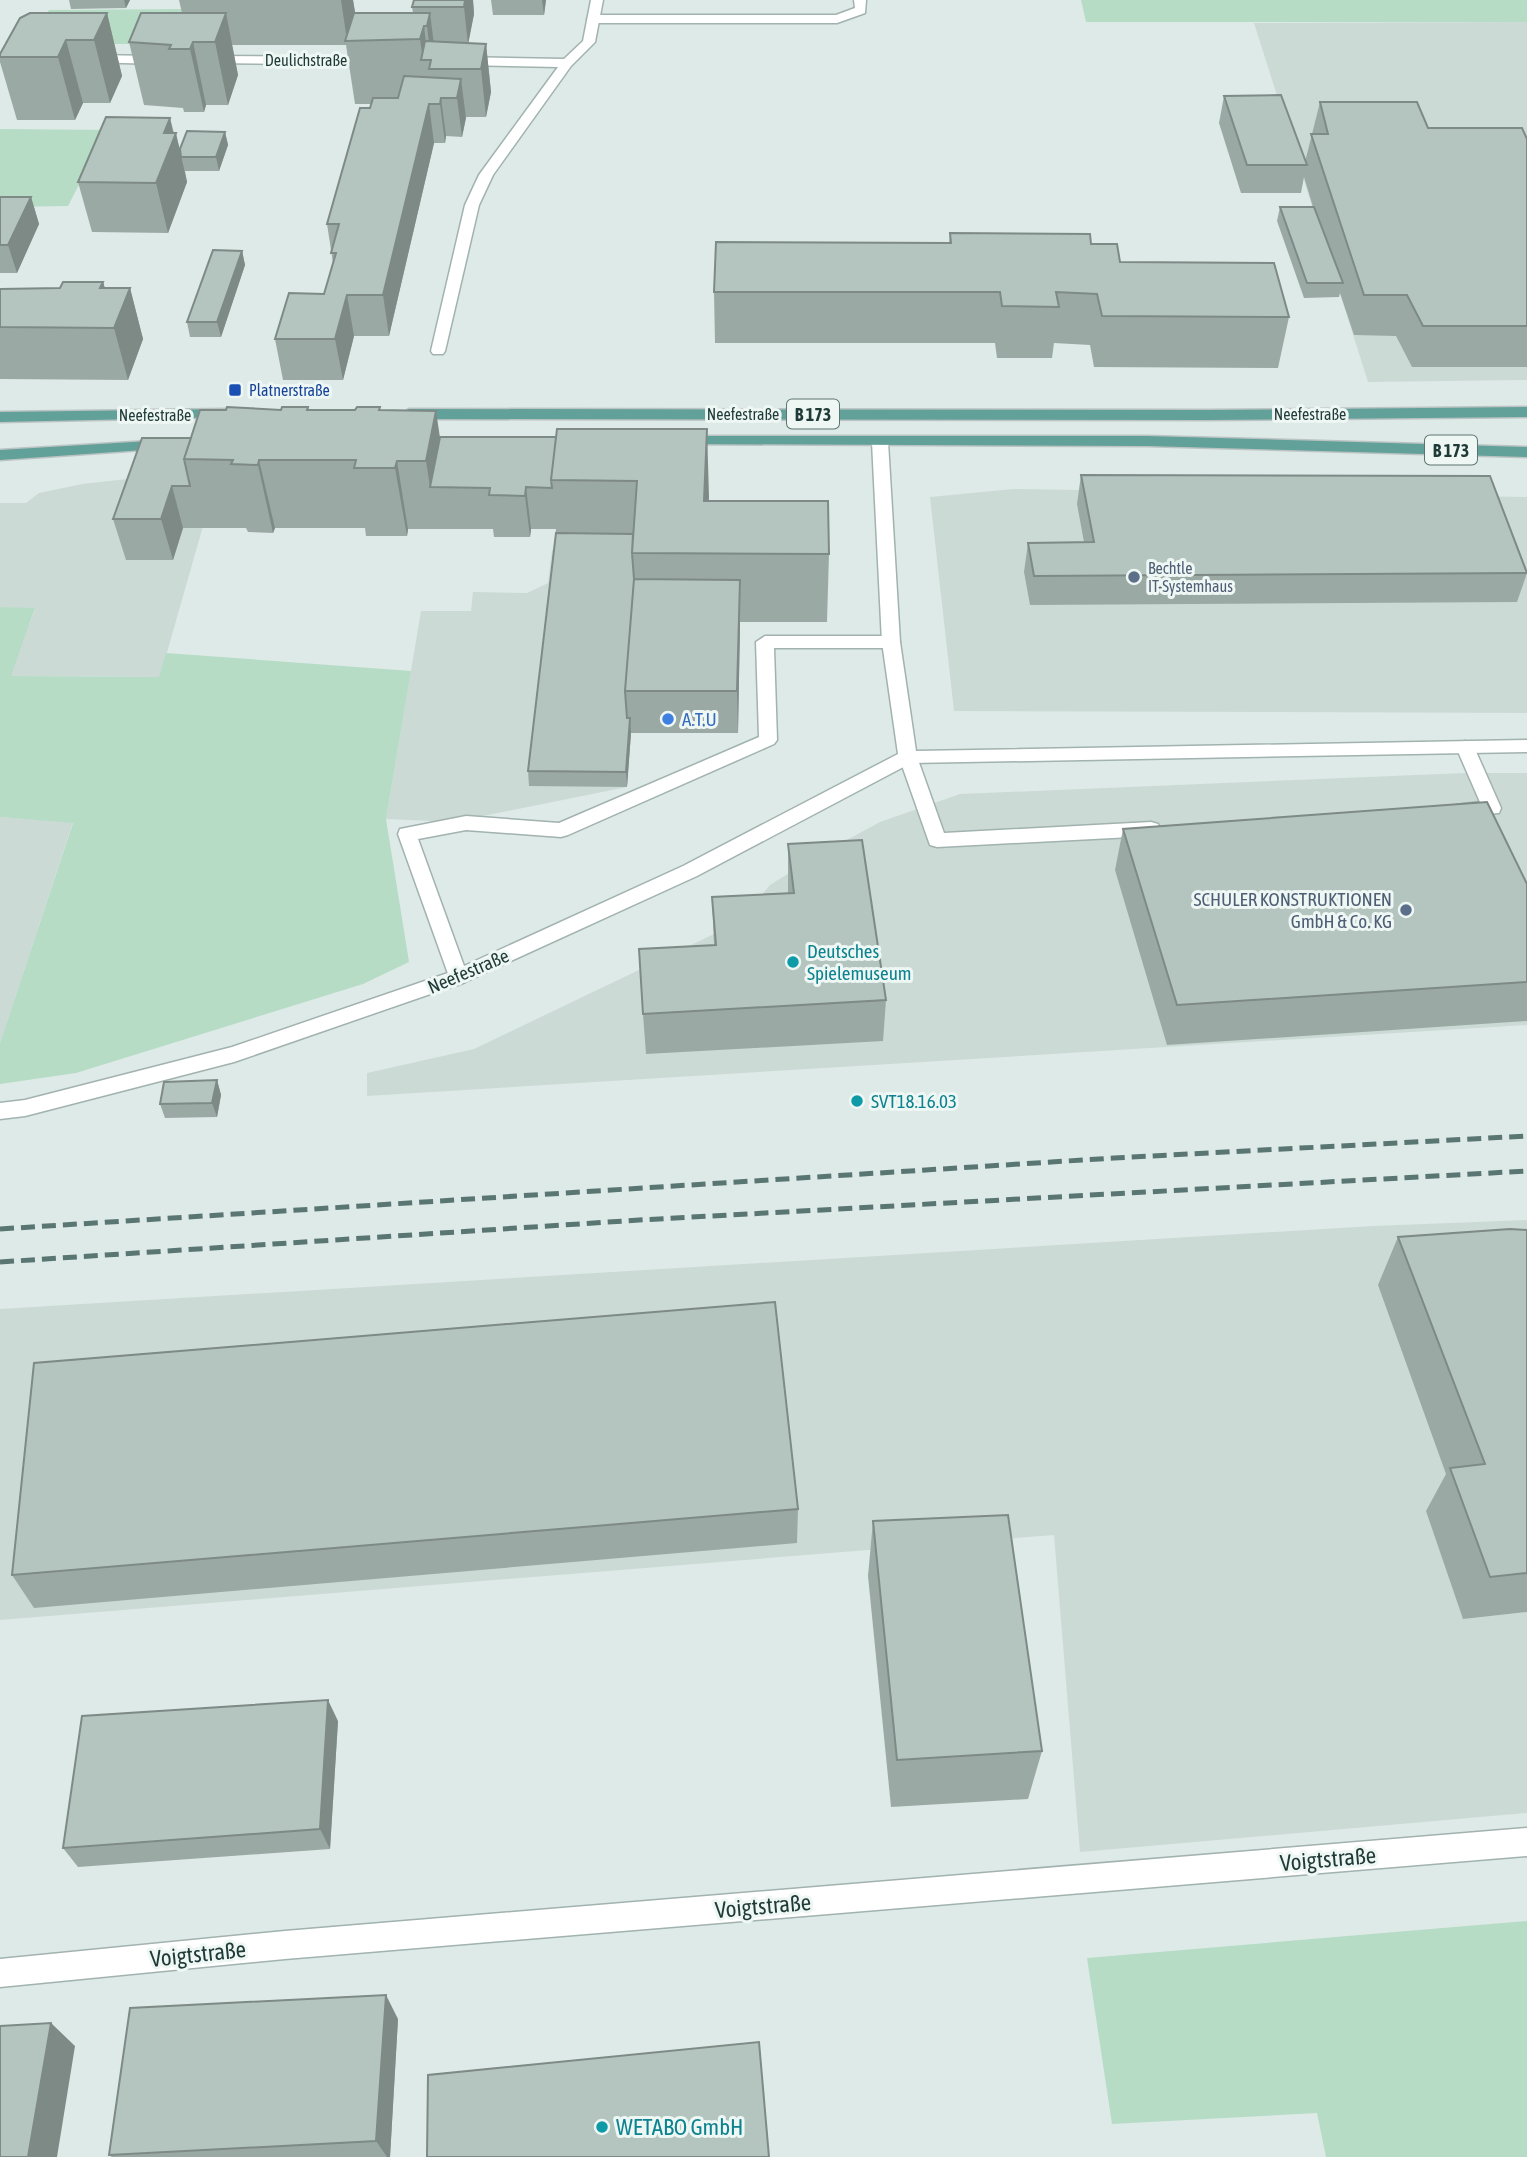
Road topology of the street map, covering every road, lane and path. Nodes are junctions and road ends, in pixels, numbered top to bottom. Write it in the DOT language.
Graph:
graph roads {
  1 [pos="597,0"];
  2 [pos="860,0"];
  3 [pos="593,19"];
  4 [pos="72,59"];
  5 [pos="170,60"];
  6 [pos="198,60"];
  7 [pos="393,61"];
  8 [pos="445,61"];
  9 [pos="567,63"];
  10 [pos="438,351"];
  11 [pos="1527,412"];
  12 [pos="247,414"];
  13 [pos="399,414"];
  14 [pos="0,417"];
  15 [pos="659,440"];
  16 [pos="880,442"];
  17 [pos="181,444"];
  18 [pos="1527,452"];
  19 [pos="0,455"];
  20 [pos="891,642"];
  21 [pos="1527,746"];
  22 [pos="1465,747"];
  23 [pos="908,757"];
  24 [pos="1439,811"];
  25 [pos="1171,828"];
  26 [pos="458,977"];
  27 [pos="0,1111"];
  28 [pos="1527,1842"];
  29 [pos="0,1973"];
  1 -- 3 [label="street"];
  2 -- 3 [label="street"];
  3 -- 9 [label="street"];
  4 -- 5 [label="street"];
  6 -- 7 [label="street, Deulichstraße"];
  8 -- 9 [label="street"];
  9 -- 10 [label="street"];
  11 -- 13 [label="main road, Neefestraße / B 173"];
  12 -- 14 [label="main road, Neefestraße"];
  15 -- 16 [label="main road, Neefestraße / B 173"];
  16 -- 18 [label="main road, Neefestraße / B 173"];
  16 -- 20 [label="street"];
  17 -- 19 [label="main road, Neefestraße"];
  20 -- 23 [label="street"];
  20 -- 26 [label="street"];
  21 -- 22 [label="street, Neefestraße"];
  22 -- 23 [label="street, Neefestraße"];
  22 -- 24 [label="street"];
  23 -- 25 [label="street"];
  23 -- 26 [label="street, Neefestraße"];
  26 -- 27 [label="street, Neefestraße"];
  28 -- 29 [label="street, Voigtstraße"];
}
